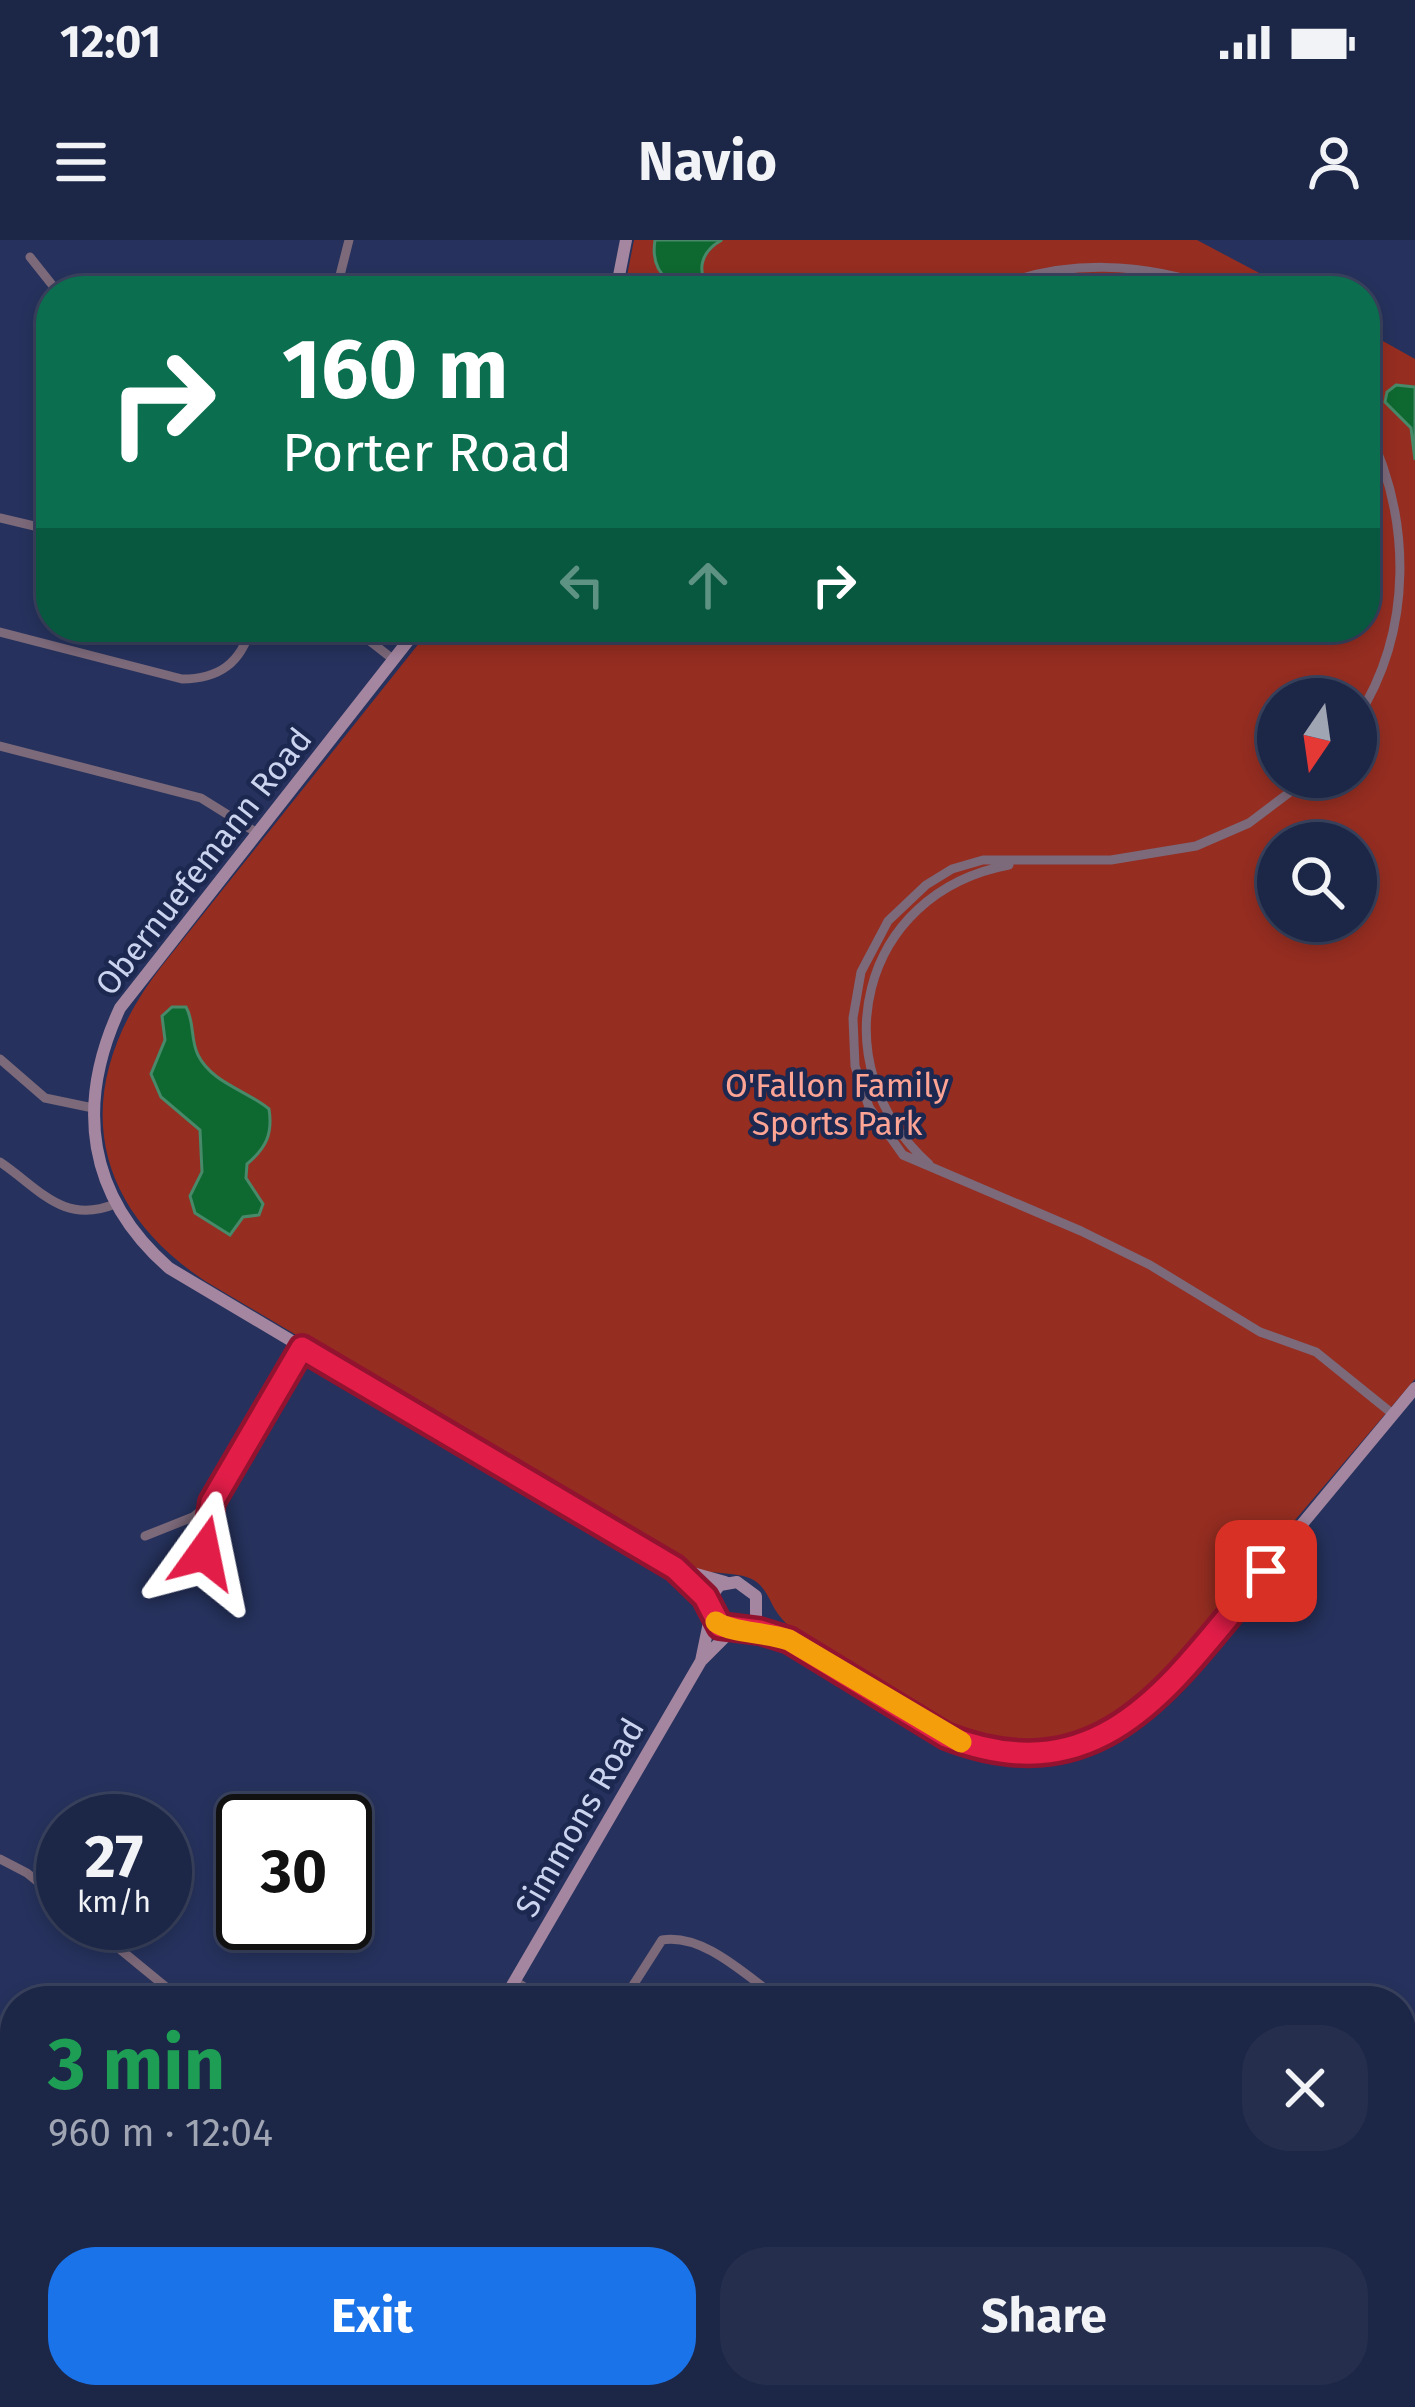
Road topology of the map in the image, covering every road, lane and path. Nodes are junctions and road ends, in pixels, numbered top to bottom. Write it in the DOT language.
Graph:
graph roads {
  1 [pos="349,240"];
  2 [pos="626,240"];
  3 [pos="30,257"];
  4 [pos="45,276"];
  5 [pos="340,276"];
  6 [pos="619,276"];
  7 [pos="1035,276"];
  8 [pos="1173,276"];
  9 [pos="1380,462"];
  10 [pos="0,518"];
  11 [pos="36,526"];
  12 [pos="0,632"];
  13 [pos="36,641"];
  14 [pos="39,642"];
  15 [pos="246,642"];
  16 [pos="371,642"];
  17 [pos="408,642"];
  18 [pos="394,660"];
  19 [pos="1376,678"];
  20 [pos="0,746"];
  21 [pos="1282,798"];
  22 [pos="257,833"];
  23 [pos="0,1059"];
  24 [pos="93,1108"];
  25 [pos="0,1162"];
  26 [pos="115,1204"];
  27 [pos="302,1348"];
  28 [pos="1415,1388"];
  29 [pos="1394,1415"];
  30 [pos="212,1502"];
  31 [pos="145,1536"];
  32 [pos="675,1568"];
  33 [pos="188,1576"];
  34 [pos="729,1582"];
  35 [pos="710,1609"];
  36 [pos="759,1609"];
  37 [pos="741,1629"];
  38 [pos="789,1640"];
  39 [pos="701,1660"];
  40 [pos="0,1859"];
  41 [pos="36,1880"];
  42 [pos="121,1950"];
  43 [pos="515,1981"];
  44 [pos="165,1986"];
  45 [pos="512,1986"];
  46 [pos="523,1986"];
  47 [pos="633,1986"];
  48 [pos="760,1986"];
  1 -- 5 [label="street"];
  2 -- 6 [label="street"];
  3 -- 4 [label="street"];
  7 -- 8 [label="street"];
  9 -- 19 [label="street"];
  10 -- 11 [label="street"];
  12 -- 13 [label="street"];
  14 -- 15 [label="street"];
  16 -- 18 [label="street"];
  17 -- 18 [label="street, Obernuefemann Road"];
  18 -- 22 [label="street, Obernuefemann Road"];
  20 -- 22 [label="street"];
  21 -- 29 [label="street"];
  22 -- 24 [label="street, Obernuefemann Road"];
  23 -- 24 [label="street"];
  24 -- 26 [label="street, Obernuefemann Road"];
  25 -- 26 [label="street"];
  26 -- 27 [label="street, Obernuefemann Road"];
  27 -- 30 [label="street"];
  27 -- 32 [label="street, Obernuefemann Road"];
  28 -- 29 [label="street"];
  29 -- 38 [label="street"];
  30 -- 31 [label="street"];
  30 -- 33 [label="street"];
  32 -- 34 [label="street"];
  32 -- 35 [label="street"];
  34 -- 35 [label="street"];
  34 -- 36 [label="street"];
  35 -- 37 [label="street"];
  35 -- 39 [label="street, Simmons Road"];
  36 -- 37 [label="street"];
  36 -- 38 [label="street"];
  37 -- 38 [label="street"];
  37 -- 39 [label="street, Simmons Road"];
  39 -- 43 [label="street, Simmons Road"];
  40 -- 41 [label="street"];
  42 -- 44 [label="street"];
  43 -- 45 [label="street, Simmons Road"];
  43 -- 46 [label="street"];
  47 -- 48 [label="street"];
}
